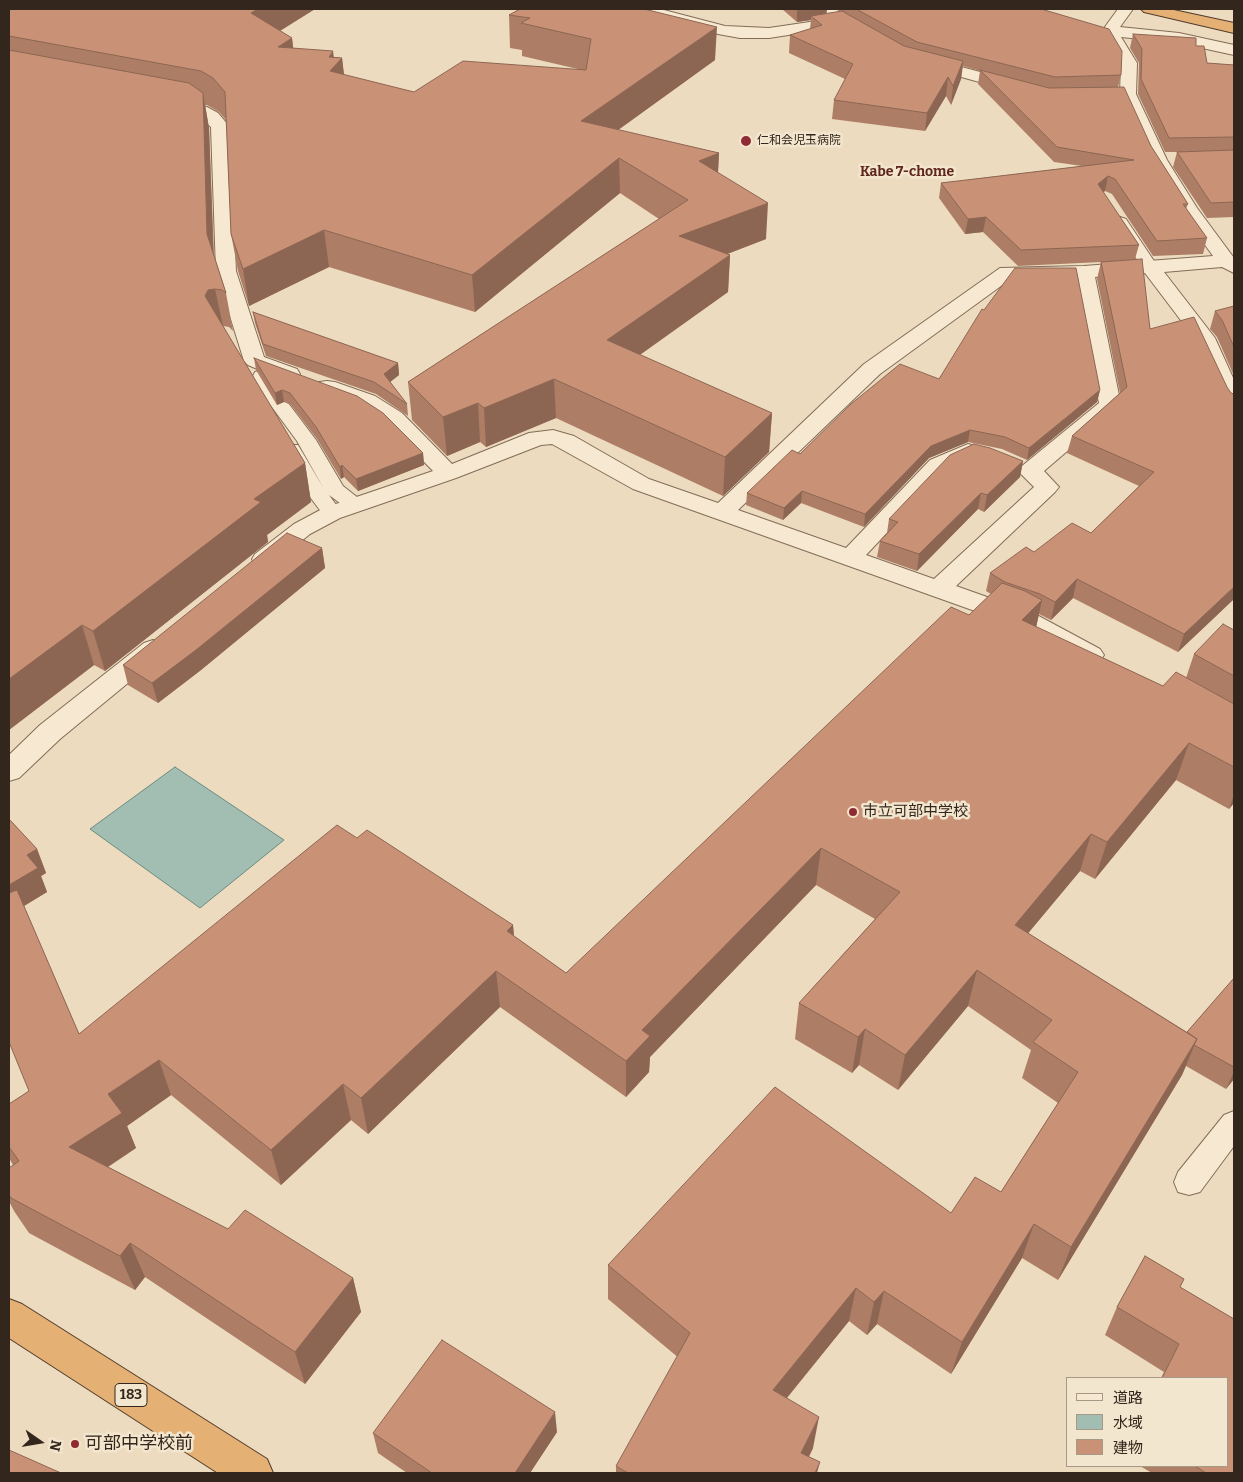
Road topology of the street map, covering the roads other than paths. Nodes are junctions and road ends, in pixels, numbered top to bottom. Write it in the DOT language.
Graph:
graph roads {
  1 [pos="644,9"];
  2 [pos="827,9"];
  3 [pos="1125,9"];
  4 [pos="1149,9"];
  5 [pos="1212,9"];
  6 [pos="1234,14"];
  7 [pos="843,22"];
  8 [pos="1234,28"];
  9 [pos="1110,31"];
  10 [pos="876,41"];
  11 [pos="1234,50"];
  12 [pos="909,59"];
  13 [pos="1035,92"];
  14 [pos="1109,94"];
  15 [pos="1128,94"];
  16 [pos="153,101"];
  17 [pos="1158,160"];
  18 [pos="1177,160"];
  19 [pos="1110,205"];
  20 [pos="1230,264"];
  21 [pos="1150,268"];
  22 [pos="1084,272"];
  23 [pos="233,349"];
  24 [pos="256,361"];
  25 [pos="1234,404"];
  26 [pos="1012,464"];
  27 [pos="448,473"];
  28 [pos="343,509"];
  29 [pos="722,512"];
  30 [pos="850,558"];
  31 [pos="249,572"];
  32 [pos="938,589"];
  33 [pos="172,633"];
  34 [pos="1113,667"];
  35 [pos="9,771"];
  36 [pos="1234,1124"];
  37 [pos="1189,1182"];
  38 [pos="9,1317"];
  39 [pos="251,1473"];
  1 -- 7 [label="street"];
  2 -- 7 [label="street"];
  3 -- 9 [label="street"];
  4 -- 8 [label="highway"];
  5 -- 6 [label="highway"];
  7 -- 10 [label="street"];
  9 -- 11 [label="street"];
  9 -- 15 [label="street"];
  12 -- 13 [label="street"];
  14 -- 15 [label="street"];
  15 -- 17 [label="street"];
  16 -- 24 [label="street"];
  17 -- 18 [label="street"];
  17 -- 20 [label="street"];
  19 -- 21 [label="lane"];
  20 -- 21 [label="street"];
  21 -- 22 [label="street"];
  21 -- 25 [label="street"];
  22 -- 26 [label="street"];
  22 -- 29 [label="street"];
  23 -- 28 [label="lane"];
  24 -- 27 [label="street"];
  24 -- 28 [label="lane"];
  26 -- 30 [label="street"];
  26 -- 32 [label="street"];
  27 -- 28 [label="street"];
  27 -- 29 [label="street"];
  28 -- 31 [label="street"];
  29 -- 30 [label="street"];
  30 -- 32 [label="street"];
  32 -- 34 [label="street"];
  33 -- 35 [label="street"];
  36 -- 37 [label="lane"];
  38 -- 39 [label="highway, 183"];
}
